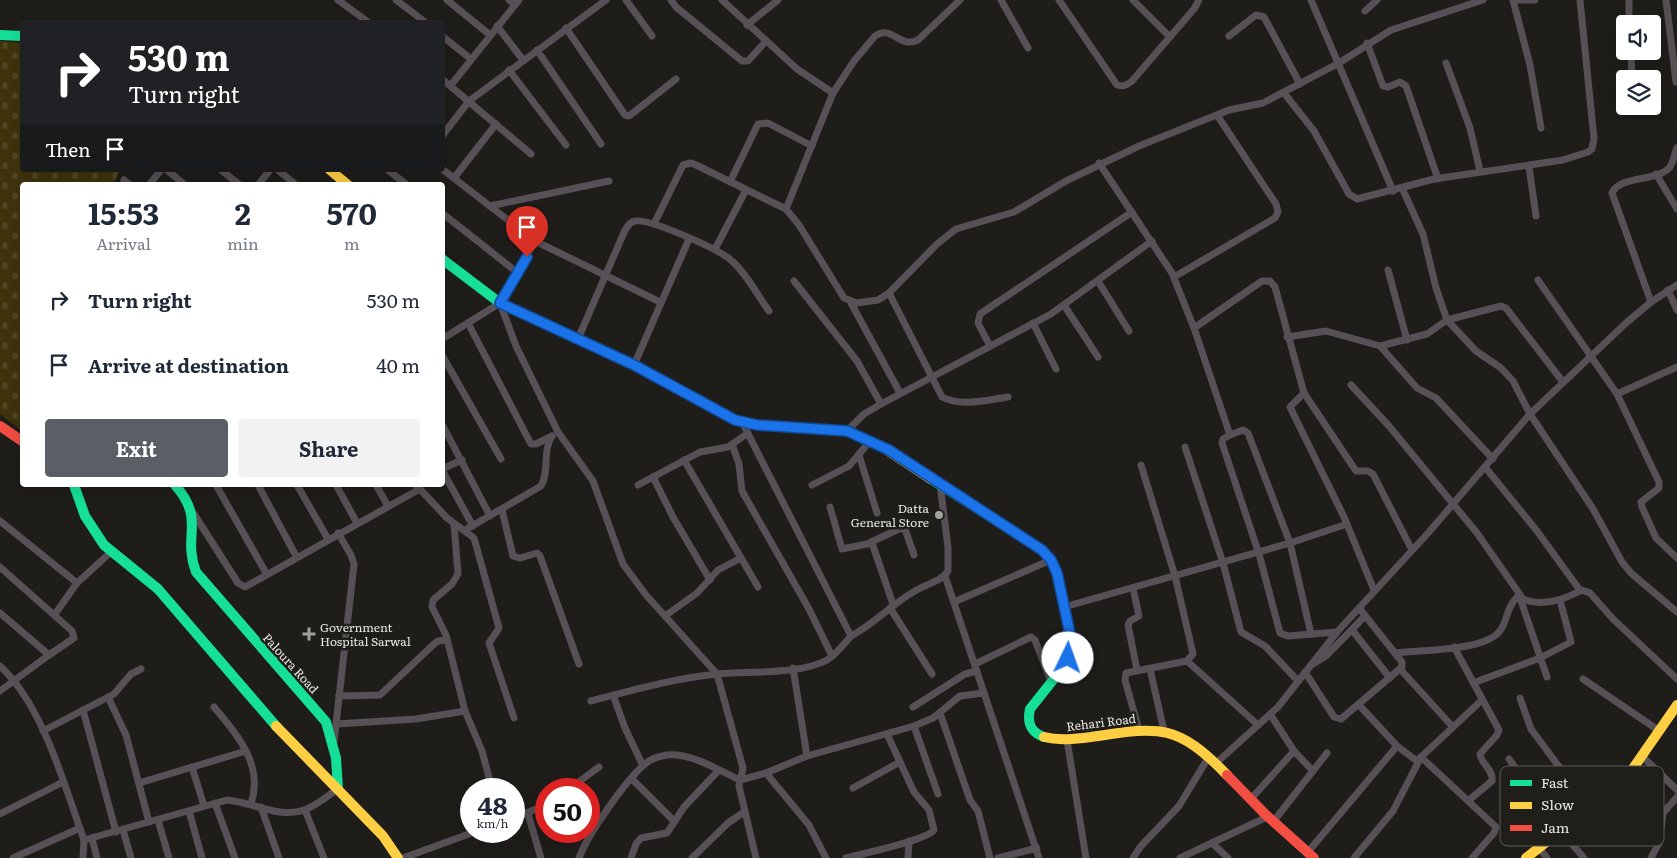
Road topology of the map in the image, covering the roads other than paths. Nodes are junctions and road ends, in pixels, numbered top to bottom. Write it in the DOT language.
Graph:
graph roads {
  1 [pos="338,0"];
  2 [pos="396,0"];
  3 [pos="448,0"];
  4 [pos="606,0"];
  5 [pos="626,0"];
  6 [pos="671,0"];
  7 [pos="722,0"];
  8 [pos="778,0"];
  9 [pos="960,0"];
  10 [pos="1001,0"];
  11 [pos="1059,0"];
  12 [pos="1134,0"];
  13 [pos="1199,0"];
  14 [pos="1311,0"];
  15 [pos="1377,0"];
  16 [pos="1483,0"];
  17 [pos="1513,0"];
  18 [pos="1518,0"];
  19 [pos="1536,0"];
  20 [pos="1580,0"];
  21 [pos="1629,0"];
  22 [pos="1666,0"];
  23 [pos="514,2"];
  24 [pos="1365,11"];
  25 [pos="1629,15"];
  26 [pos="365,20"];
  27 [pos="422,20"];
  28 [pos="747,24"];
  29 [pos="498,26"];
  30 [pos="566,28"];
  31 [pos="490,35"];
  32 [pos="0,36"];
  33 [pos="20,36"];
  34 [pos="652,36"];
  35 [pos="1229,36"];
  36 [pos="1170,37"];
  37 [pos="445,38"];
  38 [pos="766,41"];
  39 [pos="1367,43"];
  40 [pos="1028,48"];
  41 [pos="537,50"];
  42 [pos="471,59"];
  43 [pos="523,60"];
  44 [pos="1340,63"];
  45 [pos="1446,63"];
  46 [pos="509,70"];
  47 [pos="676,79"];
  48 [pos="445,81"];
  49 [pos="1676,82"];
  50 [pos="1300,84"];
  51 [pos="451,86"];
  52 [pos="834,93"];
  53 [pos="1284,93"];
  54 [pos="469,101"];
  55 [pos="1217,115"];
  56 [pos="496,124"];
  57 [pos="1541,128"];
  58 [pos="445,132"];
  59 [pos="601,144"];
  60 [pos="566,145"];
  61 [pos="812,146"];
  62 [pos="1677,148"];
  63 [pos="531,154"];
  64 [pos="1099,164"];
  65 [pos="1530,167"];
  66 [pos="445,171"];
  67 [pos="1480,171"];
  68 [pos="159,172"];
  69 [pos="169,172"];
  70 [pos="224,172"];
  71 [pos="268,172"];
  72 [pos="280,172"];
  73 [pos="332,172"];
  74 [pos="391,172"];
  75 [pos="1656,174"];
  76 [pos="454,178"];
  77 [pos="1438,179"];
  78 [pos="609,181"];
  79 [pos="151,182"];
  80 [pos="181,182"];
  81 [pos="236,182"];
  82 [pos="260,182"];
  83 [pos="292,182"];
  84 [pos="341,182"];
  85 [pos="403,182"];
  86 [pos="730,182"];
  87 [pos="1402,188"];
  88 [pos="746,190"];
  89 [pos="1394,191"];
  90 [pos="490,206"];
  91 [pos="786,209"];
  92 [pos="1677,210"];
  93 [pos="1132,212"];
  94 [pos="445,215"];
  95 [pos="1536,216"];
  96 [pos="654,224"];
  97 [pos="689,239"];
  98 [pos="535,241"];
  99 [pos="1152,241"];
  100 [pos="715,249"];
  101 [pos="445,262"];
  102 [pos="1388,270"];
  103 [pos="518,273"];
  104 [pos="607,276"];
  105 [pos="1174,277"];
  106 [pos="1538,280"];
  107 [pos="794,281"];
  108 [pos="1098,281"];
  109 [pos="1677,285"];
  110 [pos="1668,290"];
  111 [pos="889,293"];
  112 [pos="660,302"];
  113 [pos="1651,302"];
  114 [pos="500,303"];
  115 [pos="851,303"];
  116 [pos="1064,305"];
  117 [pos="1677,310"];
  118 [pos="769,311"];
  119 [pos="1447,320"];
  120 [pos="468,323"];
  121 [pos="1033,323"];
  122 [pos="1194,328"];
  123 [pos="1128,331"];
  124 [pos="1287,336"];
  125 [pos="445,337"];
  126 [pos="578,339"];
  127 [pos="1407,340"];
  128 [pos="990,346"];
  129 [pos="1380,346"];
  130 [pos="1098,357"];
  131 [pos="1590,358"];
  132 [pos="445,360"];
  133 [pos="634,365"];
  134 [pos="1677,367"];
  135 [pos="1056,368"];
  136 [pos="930,377"];
  137 [pos="1563,382"];
  138 [pos="1351,385"];
  139 [pos="900,393"];
  140 [pos="1304,393"];
  141 [pos="1617,394"];
  142 [pos="1008,397"];
  143 [pos="881,404"];
  144 [pos="1530,414"];
  145 [pos="742,422"];
  146 [pos="0,426"];
  147 [pos="445,429"];
  148 [pos="847,431"];
  149 [pos="748,433"];
  150 [pos="555,434"];
  151 [pos="1230,435"];
  152 [pos="20,440"];
  153 [pos="870,440"];
  154 [pos="732,444"];
  155 [pos="1185,447"];
  156 [pos="858,456"];
  157 [pos="501,459"];
  158 [pos="1493,459"];
  159 [pos="462,460"];
  160 [pos="684,460"];
  161 [pos="1141,465"];
  162 [pos="1485,467"];
  163 [pos="445,468"];
  164 [pos="445,475"];
  165 [pos="653,477"];
  166 [pos="638,484"];
  167 [pos="940,484"];
  168 [pos="812,485"];
  169 [pos="75,487"];
  170 [pos="180,487"];
  171 [pos="217,487"];
  172 [pos="259,487"];
  173 [pos="298,487"];
  174 [pos="337,487"];
  175 [pos="377,487"];
  176 [pos="417,487"];
  177 [pos="1453,505"];
  178 [pos="388,506"];
  179 [pos="830,507"];
  180 [pos="502,510"];
  181 [pos="877,513"];
  182 [pos="194,514"];
  183 [pos="490,516"];
  184 [pos="0,521"];
  185 [pos="357,523"];
  186 [pos="454,524"];
  187 [pos="1347,524"];
  188 [pos="473,526"];
  189 [pos="465,530"];
  190 [pos="338,533"];
  191 [pos="328,538"];
  192 [pos="871,542"];
  193 [pos="1290,544"];
  194 [pos="1412,550"];
  195 [pos="112,551"];
  196 [pos="1259,554"];
  197 [pos="914,555"];
  198 [pos="296,556"];
  199 [pos="741,558"];
  200 [pos="1677,558"];
  201 [pos="1051,560"];
  202 [pos="1222,563"];
  203 [pos="0,568"];
  204 [pos="266,573"];
  205 [pos="945,576"];
  206 [pos="1175,576"];
  207 [pos="710,580"];
  208 [pos="77,584"];
  209 [pos="758,587"];
  210 [pos="1134,588"];
  211 [pos="1374,590"];
  212 [pos="1580,591"];
  213 [pos="1519,595"];
  214 [pos="1560,600"];
  215 [pos="954,602"];
  216 [pos="892,606"];
  217 [pos="1064,608"];
  218 [pos="1359,608"];
  219 [pos="1677,612"];
  220 [pos="0,613"];
  221 [pos="54,614"];
  222 [pos="665,616"];
  223 [pos="1365,616"];
  224 [pos="1352,630"];
  225 [pos="1338,632"];
  226 [pos="1311,634"];
  227 [pos="851,636"];
  228 [pos="446,640"];
  229 [pos="1454,647"];
  230 [pos="1395,652"];
  231 [pos="49,655"];
  232 [pos="832,656"];
  233 [pos="1540,658"];
  234 [pos="1187,661"];
  235 [pos="579,664"];
  236 [pos="0,666"];
  237 [pos="1310,666"];
  238 [pos="976,667"];
  239 [pos="794,668"];
  240 [pos="141,669"];
  241 [pos="1150,669"];
  242 [pos="1400,669"];
  243 [pos="1137,670"];
  244 [pos="1305,672"];
  245 [pos="717,674"];
  246 [pos="932,674"];
  247 [pos="1547,677"];
  248 [pos="1390,678"];
  249 [pos="15,679"];
  250 [pos="1582,679"];
  251 [pos="1677,679"];
  252 [pos="1298,681"];
  253 [pos="1051,682"];
  254 [pos="1473,683"];
  255 [pos="0,691"];
  256 [pos="984,693"];
  257 [pos="338,696"];
  258 [pos="613,696"];
  259 [pos="108,697"];
  260 [pos="1520,698"];
  261 [pos="1482,700"];
  262 [pos="591,702"];
  263 [pos="1359,705"];
  264 [pos="214,707"];
  265 [pos="913,707"];
  266 [pos="1676,707"];
  267 [pos="83,710"];
  268 [pos="465,711"];
  269 [pos="940,713"];
  270 [pos="1270,714"];
  271 [pos="514,718"];
  272 [pos="336,724"];
  273 [pos="1258,725"];
  274 [pos="914,726"];
  275 [pos="1452,726"];
  276 [pos="1139,730"];
  277 [pos="1658,730"];
  278 [pos="43,731"];
  279 [pos="1164,731"];
  280 [pos="887,734"];
  281 [pos="1067,740"];
  282 [pos="333,744"];
  283 [pos="1397,746"];
  284 [pos="246,751"];
  285 [pos="1294,751"];
  286 [pos="1327,753"];
  287 [pos="1641,755"];
  288 [pos="807,756"];
  289 [pos="1419,759"];
  290 [pos="1509,759"];
  291 [pos="1212,761"];
  292 [pos="900,762"];
  293 [pos="599,766"];
  294 [pos="643,766"];
  295 [pos="1514,766"];
  296 [pos="1559,766"];
  297 [pos="1633,766"];
  298 [pos="1652,766"];
  299 [pos="192,767"];
  300 [pos="718,770"];
  301 [pos="1313,771"];
  302 [pos="766,773"];
  303 [pos="1664,777"];
  304 [pos="489,778"];
  305 [pos="583,778"];
  306 [pos="632,779"];
  307 [pos="740,780"];
  308 [pos="63,782"];
  309 [pos="139,783"];
  310 [pos="853,788"];
  311 [pos="338,789"];
  312 [pos="1677,790"];
  313 [pos="938,794"];
  314 [pos="1677,797"];
  315 [pos="1250,800"];
  316 [pos="1469,800"];
  317 [pos="215,802"];
  318 [pos="251,804"];
  319 [pos="204,806"];
  320 [pos="260,807"];
  321 [pos="305,810"];
  322 [pos="535,810"];
  323 [pos="188,811"];
  324 [pos="744,812"];
  325 [pos="1664,812"];
  326 [pos="0,814"];
  327 [pos="528,814"];
  328 [pos="525,815"];
  329 [pos="1270,819"];
  330 [pos="158,820"];
  331 [pos="674,821"];
  332 [pos="149,822"];
  333 [pos="80,828"];
  334 [pos="119,831"];
  335 [pos="460,837"];
  336 [pos="88,839"];
  337 [pos="909,841"];
  338 [pos="1212,843"];
  339 [pos="1541,846"];
  340 [pos="1574,846"];
  341 [pos="1657,846"];
  342 [pos="1037,848"];
  343 [pos="1539,848"];
  344 [pos="1310,855"];
  345 [pos="13,858"];
  346 [pos="83,858"];
  347 [pos="97,858"];
  348 [pos="131,858"];
  349 [pos="169,858"];
  350 [pos="202,858"];
  351 [pos="235,858"];
  352 [pos="279,858"];
  353 [pos="324,858"];
  354 [pos="398,858"];
  355 [pos="403,858"];
  356 [pos="541,858"];
  357 [pos="579,858"];
  358 [pos="631,858"];
  359 [pos="692,858"];
  360 [pos="756,858"];
  361 [pos="826,858"];
  362 [pos="846,858"];
  363 [pos="908,858"];
  364 [pos="990,858"];
  365 [pos="998,858"];
  366 [pos="1039,858"];
  367 [pos="1086,858"];
  368 [pos="1133,858"];
  369 [pos="1180,858"];
  370 [pos="1228,858"];
  371 [pos="1354,858"];
  372 [pos="1472,858"];
  373 [pos="1526,858"];
  374 [pos="1547,858"];
  375 [pos="1584,858"];
  376 [pos="1651,858"];
  1 -- 26 [label="street"];
  2 -- 27 [label="street"];
  3 -- 31 [label="street"];
  4 -- 30 [label="street"];
  5 -- 34 [label="street"];
  6 -- 38 [label="street"];
  7 -- 28 [label="street"];
  8 -- 28 [label="street"];
  9 -- 52 [label="street"];
  10 -- 40 [label="street"];
  11 -- 36 [label="street"];
  12 -- 36 [label="street"];
  13 -- 36 [label="street"];
  14 -- 44 [label="street"];
  15 -- 24 [label="street"];
  16 -- 39 [label="street"];
  17 -- 57 [label="street"];
  18 -- 19 [label="street"];
  20 -- 65 [label="street"];
  21 -- 25 [label="street"];
  22 -- 49 [label="street"];
  23 -- 29 [label="street"];
  28 -- 38 [label="street"];
  29 -- 31 [label="street"];
  29 -- 43 [label="street"];
  30 -- 41 [label="street"];
  30 -- 47 [label="street"];
  31 -- 42 [label="street"];
  32 -- 33 [label="main road"];
  35 -- 50 [label="street"];
  37 -- 42 [label="street"];
  38 -- 52 [label="street"];
  39 -- 44 [label="street"];
  39 -- 77 [label="street"];
  41 -- 43 [label="street"];
  41 -- 59 [label="street"];
  42 -- 51 [label="street"];
  43 -- 46 [label="street"];
  44 -- 50 [label="street"];
  44 -- 89 [label="street"];
  45 -- 67 [label="street"];
  46 -- 54 [label="street"];
  46 -- 60 [label="street"];
  48 -- 51 [label="street"];
  50 -- 53 [label="street"];
  51 -- 54 [label="street"];
  52 -- 61 [label="street"];
  53 -- 55 [label="street"];
  53 -- 89 [label="street"];
  54 -- 56 [label="street"];
  54 -- 58 [label="street"];
  55 -- 64 [label="street"];
  55 -- 105 [label="street"];
  56 -- 63 [label="street"];
  56 -- 76 [label="street"];
  61 -- 86 [label="street"];
  61 -- 91 [label="street"];
  62 -- 75 [label="street"];
  64 -- 93 [label="street"];
  64 -- 111 [label="street"];
  65 -- 67 [label="street"];
  65 -- 95 [label="street"];
  66 -- 76 [label="street"];
  67 -- 77 [label="street"];
  68 -- 79 [label="street"];
  69 -- 80 [label="street"];
  70 -- 81 [label="street"];
  71 -- 82 [label="street"];
  72 -- 83 [label="street"];
  73 -- 84 [label="main road"];
  74 -- 85 [label="street"];
  75 -- 92 [label="street"];
  75 -- 113 [label="street"];
  76 -- 90 [label="street"];
  77 -- 87 [label="street"];
  78 -- 90 [label="street"];
  86 -- 88 [label="street"];
  86 -- 96 [label="street"];
  87 -- 89 [label="street"];
  87 -- 119 [label="street"];
  88 -- 91 [label="street"];
  88 -- 100 [label="street"];
  90 -- 98 [label="street"];
  91 -- 115 [label="street"];
  93 -- 99 [label="street"];
  93 -- 128 [label="street"];
  94 -- 103 [label="street"];
  96 -- 97 [label="street"];
  96 -- 104 [label="street"];
  97 -- 100 [label="street"];
  97 -- 112 [label="street"];
  98 -- 103 [label="street"];
  98 -- 104 [label="street"];
  99 -- 105 [label="street"];
  99 -- 108 [label="street"];
  100 -- 118 [label="street"];
  101 -- 114 [label="main road, Rehari Road"];
  102 -- 127 [label="street"];
  103 -- 114 [label="street"];
  104 -- 112 [label="street"];
  104 -- 126 [label="street"];
  105 -- 122 [label="street"];
  106 -- 131 [label="street"];
  107 -- 143 [label="street"];
  108 -- 116 [label="street"];
  108 -- 123 [label="street"];
  109 -- 110 [label="street"];
  110 -- 113 [label="street"];
  110 -- 117 [label="street"];
  111 -- 115 [label="street"];
  111 -- 136 [label="street"];
  112 -- 133 [label="street"];
  113 -- 131 [label="street"];
  114 -- 120 [label="street"];
  114 -- 126 [label="main road, Rehari Road"];
  114 -- 150 [label="street"];
  115 -- 139 [label="street"];
  116 -- 121 [label="street"];
  116 -- 130 [label="street"];
  119 -- 127 [label="street"];
  119 -- 137 [label="street"];
  119 -- 144 [label="street"];
  120 -- 125 [label="street"];
  120 -- 150 [label="street"];
  121 -- 128 [label="street"];
  121 -- 135 [label="street"];
  122 -- 124 [label="street"];
  122 -- 151 [label="street"];
  124 -- 129 [label="street"];
  124 -- 140 [label="street"];
  126 -- 133 [label="main road, Rehari Road"];
  127 -- 129 [label="street"];
  128 -- 136 [label="street"];
  129 -- 158 [label="street"];
  131 -- 137 [label="street"];
  131 -- 141 [label="street"];
  132 -- 157 [label="street"];
  133 -- 145 [label="main road, Rehari Road"];
  134 -- 141 [label="street"];
  136 -- 139 [label="street"];
  136 -- 142 [label="street"];
  137 -- 144 [label="street"];
  138 -- 177 [label="street"];
  139 -- 143 [label="street"];
  140 -- 187 [label="street"];
  140 -- 194 [label="street"];
  141 -- 200 [label="street"];
  143 -- 148 [label="street"];
  144 -- 158 [label="street"];
  144 -- 219 [label="street"];
  145 -- 148 [label="main road, Rehari Road"];
  145 -- 149 [label="street"];
  146 -- 152 [label="main road"];
  147 -- 159 [label="street"];
  148 -- 153 [label="main road, Rehari Road"];
  149 -- 154 [label="street"];
  149 -- 227 [label="street"];
  150 -- 180 [label="street"];
  150 -- 222 [label="street"];
  151 -- 193 [label="street"];
  151 -- 196 [label="street"];
  153 -- 156 [label="street"];
  153 -- 167 [label="main road, Rehari Road"];
  154 -- 160 [label="street"];
  154 -- 232 [label="street"];
  155 -- 202 [label="street"];
  156 -- 168 [label="street"];
  156 -- 181 [label="street"];
  158 -- 162 [label="street"];
  159 -- 163 [label="street"];
  159 -- 183 [label="street"];
  160 -- 165 [label="street"];
  160 -- 199 [label="street"];
  161 -- 206 [label="street"];
  162 -- 177 [label="street"];
  162 -- 212 [label="street"];
  164 -- 188 [label="street"];
  165 -- 166 [label="street"];
  165 -- 207 [label="street"];
  167 -- 201 [label="main road, Rehari Road"];
  167 -- 205 [label="street"];
  169 -- 195 [label="main road"];
  170 -- 182 [label="main road"];
  171 -- 204 [label="street"];
  172 -- 198 [label="street"];
  173 -- 191 [label="street"];
  174 -- 185 [label="street"];
  175 -- 178 [label="street"];
  176 -- 178 [label="street"];
  176 -- 186 [label="street"];
  177 -- 194 [label="street"];
  177 -- 213 [label="street"];
  178 -- 185 [label="street"];
  179 -- 192 [label="street"];
  180 -- 183 [label="street"];
  180 -- 235 [label="street"];
  182 -- 204 [label="street"];
  182 -- 282 [label="main road, Paloura Road"];
  183 -- 188 [label="street"];
  184 -- 208 [label="street"];
  185 -- 190 [label="street"];
  186 -- 189 [label="street"];
  186 -- 228 [label="street"];
  187 -- 193 [label="street"];
  187 -- 211 [label="street"];
  188 -- 189 [label="street"];
  189 -- 271 [label="street"];
  190 -- 191 [label="street"];
  190 -- 257 [label="street"];
  191 -- 198 [label="street"];
  192 -- 197 [label="street"];
  192 -- 216 [label="street"];
  193 -- 196 [label="street"];
  193 -- 226 [label="street"];
  194 -- 211 [label="street"];
  195 -- 208 [label="street"];
  195 -- 311 [label="main road"];
  196 -- 202 [label="street"];
  196 -- 226 [label="street"];
  198 -- 204 [label="street"];
  199 -- 207 [label="street"];
  199 -- 209 [label="street"];
  201 -- 215 [label="street"];
  201 -- 217 [label="main road, Rehari Road"];
  202 -- 206 [label="street"];
  202 -- 252 [label="street"];
  203 -- 221 [label="street"];
  205 -- 215 [label="street"];
  205 -- 216 [label="street"];
  206 -- 210 [label="street"];
  206 -- 234 [label="street"];
  207 -- 222 [label="street"];
  208 -- 221 [label="street"];
  210 -- 217 [label="street"];
  210 -- 243 [label="street"];
  211 -- 218 [label="street"];
  212 -- 214 [label="street"];
  212 -- 251 [label="street"];
  213 -- 214 [label="street"];
  213 -- 229 [label="street"];
  213 -- 233 [label="street"];
  214 -- 233 [label="street"];
  215 -- 238 [label="street"];
  216 -- 227 [label="street"];
  216 -- 246 [label="street"];
  217 -- 253 [label="main road, Rehari Road"];
  218 -- 223 [label="street"];
  218 -- 225 [label="street"];
  220 -- 231 [label="street"];
  221 -- 231 [label="street"];
  222 -- 245 [label="street"];
  223 -- 224 [label="street"];
  223 -- 230 [label="street"];
  224 -- 237 [label="street"];
  224 -- 248 [label="street"];
  225 -- 226 [label="street"];
  225 -- 237 [label="street"];
  227 -- 232 [label="street"];
  228 -- 257 [label="street"];
  228 -- 268 [label="street"];
  229 -- 230 [label="street"];
  229 -- 254 [label="street"];
  230 -- 242 [label="street"];
  231 -- 249 [label="street"];
  232 -- 239 [label="street"];
  233 -- 247 [label="street"];
  233 -- 254 [label="street"];
  234 -- 241 [label="street"];
  234 -- 273 [label="street"];
  236 -- 249 [label="street"];
  237 -- 244 [label="street"];
  238 -- 253 [label="street"];
  238 -- 256 [label="street"];
  238 -- 265 [label="street"];
  239 -- 245 [label="street"];
  239 -- 288 [label="street"];
  240 -- 259 [label="street"];
  241 -- 243 [label="street"];
  241 -- 279 [label="street"];
  242 -- 248 [label="street"];
  242 -- 275 [label="street"];
  243 -- 276 [label="street"];
  244 -- 252 [label="street"];
  244 -- 263 [label="street"];
  245 -- 258 [label="street"];
  245 -- 307 [label="street"];
  248 -- 263 [label="street"];
  249 -- 255 [label="street"];
  249 -- 278 [label="street"];
  250 -- 277 [label="street"];
  252 -- 270 [label="street"];
  253 -- 281 [label="main road, Rehari Road"];
  254 -- 261 [label="street"];
  256 -- 269 [label="street"];
  256 -- 342 [label="street"];
  257 -- 272 [label="street"];
  258 -- 262 [label="street"];
  258 -- 294 [label="street"];
  259 -- 267 [label="street"];
  259 -- 309 [label="street"];
  260 -- 296 [label="street"];
  261 -- 275 [label="street"];
  261 -- 316 [label="street"];
  263 -- 283 [label="street"];
  264 -- 284 [label="street"];
  266 -- 277 [label="main road"];
  267 -- 278 [label="street"];
  267 -- 334 [label="street"];
  268 -- 272 [label="street"];
  268 -- 304 [label="street"];
  269 -- 274 [label="street"];
  269 -- 364 [label="street"];
  270 -- 273 [label="street"];
  270 -- 285 [label="street"];
  272 -- 282 [label="street"];
  273 -- 291 [label="street"];
  274 -- 280 [label="street"];
  274 -- 313 [label="street"];
  275 -- 289 [label="street"];
  276 -- 279 [label="main road, Rehari Road"];
  276 -- 281 [label="main road, Rehari Road"];
  277 -- 287 [label="main road"];
  278 -- 308 [label="street"];
  279 -- 291 [label="main road, Rehari Road"];
  280 -- 288 [label="street"];
  280 -- 292 [label="street"];
  281 -- 367 [label="street"];
  282 -- 311 [label="main road, Paloura Road"];
  283 -- 289 [label="street"];
  283 -- 344 [label="street"];
  284 -- 299 [label="street"];
  284 -- 318 [label="street"];
  285 -- 301 [label="street"];
  285 -- 315 [label="street"];
  286 -- 301 [label="street"];
  287 -- 297 [label="main road"];
  287 -- 298 [label="street"];
  288 -- 302 [label="street"];
  289 -- 316 [label="street"];
  289 -- 371 [label="street"];
  290 -- 295 [label="street"];
  291 -- 315 [label="main road, Rehari Road"];
  291 -- 368 [label="street"];
  292 -- 310 [label="street"];
  292 -- 337 [label="street"];
  293 -- 305 [label="street"];
  294 -- 300 [label="street"];
  294 -- 306 [label="street"];
  299 -- 309 [label="street"];
  299 -- 319 [label="street"];
  300 -- 307 [label="street"];
  300 -- 331 [label="street"];
  301 -- 329 [label="street"];
  302 -- 307 [label="street"];
  302 -- 361 [label="street"];
  303 -- 312 [label="street"];
  306 -- 331 [label="street"];
  306 -- 357 [label="street"];
  307 -- 324 [label="street"];
  308 -- 326 [label="street"];
  308 -- 333 [label="street"];
  309 -- 332 [label="street"];
  311 -- 321 [label="street"];
  311 -- 354 [label="main road"];
  314 -- 325 [label="street"];
  315 -- 329 [label="main road, Rehari Road"];
  316 -- 372 [label="street"];
  317 -- 318 [label="street"];
  317 -- 319 [label="street"];
  317 -- 351 [label="street"];
  318 -- 320 [label="street"];
  319 -- 323 [label="street"];
  320 -- 321 [label="street"];
  320 -- 352 [label="street"];
  321 -- 353 [label="street"];
  322 -- 327 [label="street"];
  323 -- 330 [label="street"];
  323 -- 350 [label="street"];
  324 -- 359 [label="street"];
  324 -- 360 [label="street"];
  327 -- 328 [label="street"];
  327 -- 356 [label="street"];
  329 -- 338 [label="street"];
  329 -- 344 [label="main road, Rehari Road"];
  330 -- 332 [label="street"];
  330 -- 349 [label="street"];
  331 -- 358 [label="street"];
  332 -- 334 [label="street"];
  333 -- 336 [label="street"];
  333 -- 345 [label="street"];
  334 -- 336 [label="street"];
  334 -- 348 [label="street"];
  335 -- 355 [label="street"];
  336 -- 346 [label="street"];
  336 -- 347 [label="street"];
  337 -- 362 [label="street"];
  337 -- 363 [label="street"];
  338 -- 369 [label="street"];
  338 -- 370 [label="street"];
  339 -- 343 [label="main road"];
  340 -- 375 [label="street"];
  341 -- 376 [label="street"];
  342 -- 365 [label="street"];
  342 -- 366 [label="street"];
  343 -- 373 [label="main road"];
  343 -- 374 [label="street"];
}
